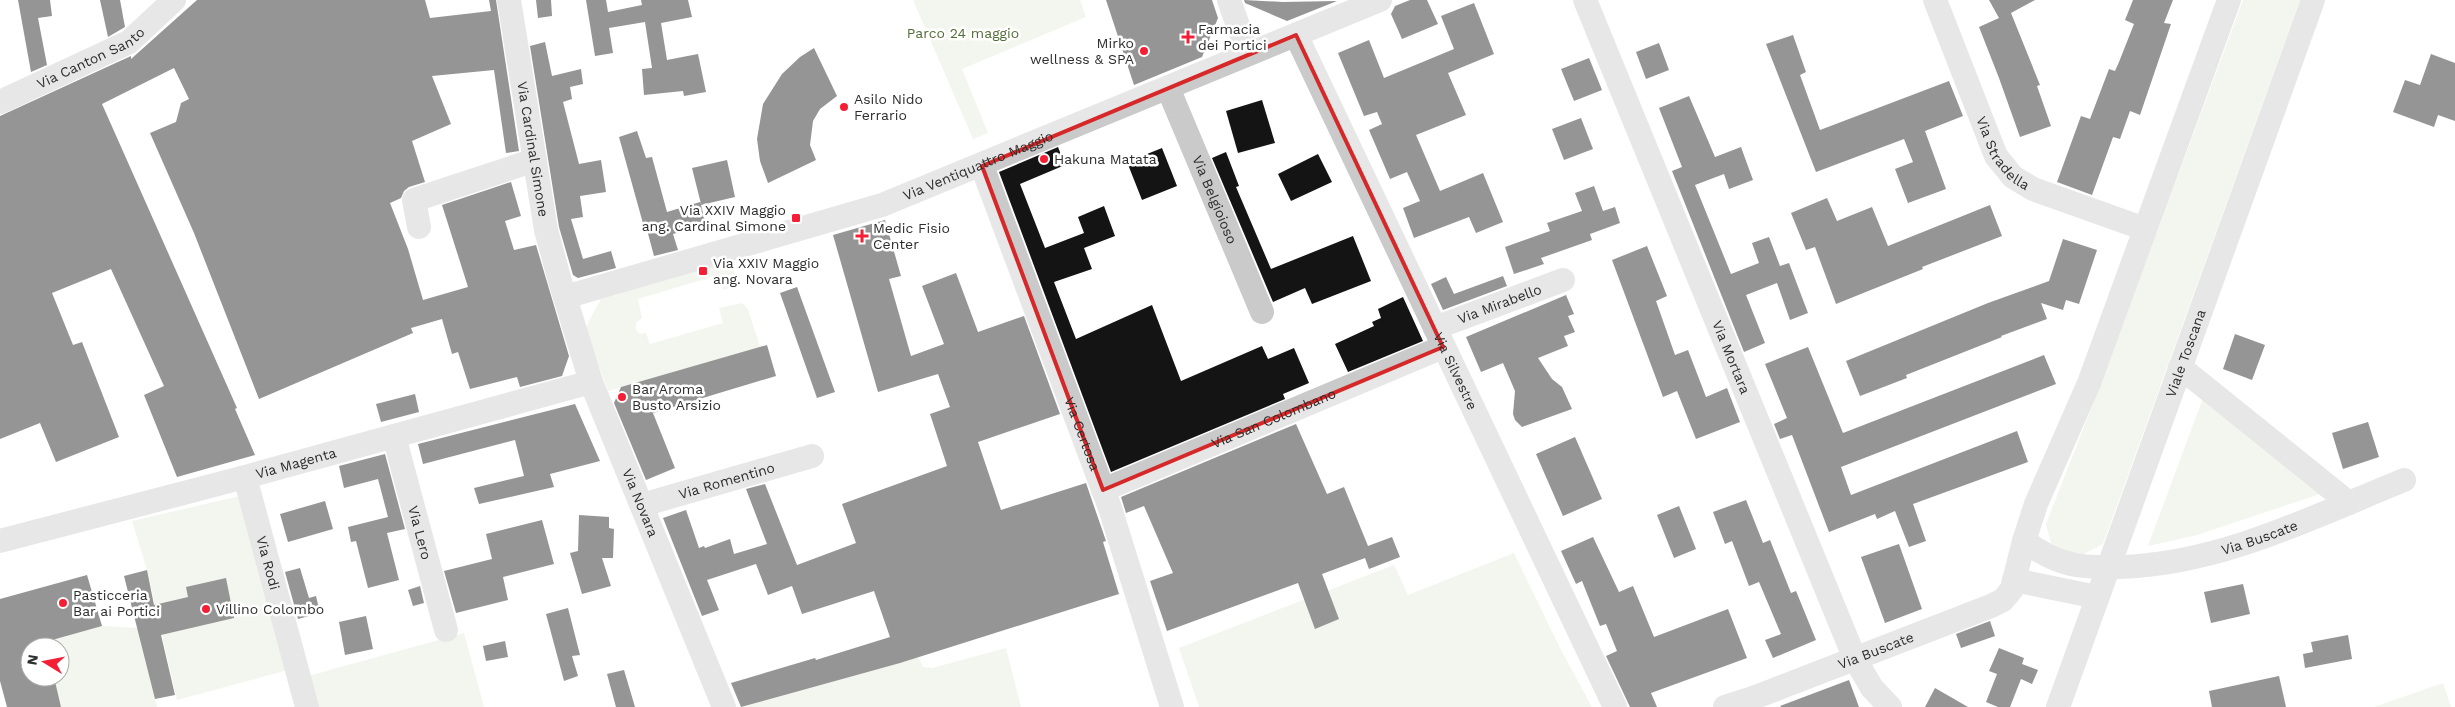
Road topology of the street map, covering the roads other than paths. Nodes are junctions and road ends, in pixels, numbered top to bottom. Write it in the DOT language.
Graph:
graph roads {
  1 [pos="174,0"];
  2 [pos="509,0"];
  3 [pos="1229,0"];
  4 [pos="1380,0"];
  5 [pos="1585,0"];
  6 [pos="1935,0"];
  7 [pos="2229,0"];
  8 [pos="2313,0"];
  9 [pos="1296,35"];
  10 [pos="1248,54"];
  11 [pos="1168,88"];
  12 [pos="0,102"];
  13 [pos="535,160"];
  14 [pos="982,166"];
  15 [pos="419,226"];
  16 [pos="2146,229"];
  17 [pos="1563,280"];
  18 [pos="565,297"];
  19 [pos="1262,312"];
  20 [pos="1439,338"];
  21 [pos="2180,367"];
  22 [pos="591,382"];
  23 [pos="394,436"];
  24 [pos="812,456"];
  25 [pos="245,477"];
  26 [pos="2404,480"];
  27 [pos="1103,490"];
  28 [pos="2349,503"];
  29 [pos="642,505"];
  30 [pos="2024,540"];
  31 [pos="0,542"];
  32 [pos="2108,567"];
  33 [pos="2014,580"];
  34 [pos="2097,597"];
  35 [pos="446,630"];
  36 [pos="1855,659"];
  37 [pos="307,707"];
  38 [pos="724,707"];
  39 [pos="1172,707"];
  40 [pos="1615,707"];
  41 [pos="1725,707"];
  42 [pos="1890,707"];
  43 [pos="2058,707"];
  1 -- 12 [label="street, Via Canton Santo"];
  2 -- 13 [label="street, Via Cardinal Simone"];
  3 -- 10 [label="street"];
  4 -- 9 [label="street, Via Ventiquattro Maggio"];
  5 -- 36 [label="street, Via Mortara"];
  6 -- 16 [label="street, Via Stradella"];
  7 -- 16 [label="street"];
  8 -- 21 [label="street, Viale Toscana"];
  9 -- 10 [label="street, Via Ventiquattro Maggio"];
  9 -- 20 [label="street, Via Silvestre"];
  10 -- 11 [label="street, Via Ventiquattro Maggio"];
  11 -- 14 [label="street, Via Ventiquattro Maggio"];
  11 -- 19 [label="street, Via Belgioioso"];
  13 -- 15 [label="street"];
  13 -- 18 [label="street, Via Cardinal Simone"];
  14 -- 18 [label="street, Via Ventiquattro Maggio"];
  14 -- 27 [label="street, Via Certosa"];
  16 -- 30 [label="street"];
  17 -- 20 [label="street, Via Mirabello"];
  18 -- 22 [label="street, Via Novara"];
  20 -- 27 [label="street, Via San Colombano"];
  20 -- 40 [label="street, Via Silvestre"];
  21 -- 28 [label="street"];
  21 -- 32 [label="street, Viale Toscana"];
  22 -- 23 [label="street, Via Magenta"];
  22 -- 29 [label="street, Via Novara"];
  23 -- 25 [label="street, Via Magenta"];
  23 -- 35 [label="street, Via Lero"];
  24 -- 29 [label="street, Via Romentino"];
  25 -- 31 [label="street, Via Magenta"];
  25 -- 37 [label="street, Via Rodi"];
  26 -- 28 [label="street, Via Buscate"];
  27 -- 39 [label="street, Via Certosa"];
  28 -- 32 [label="street, Via Buscate"];
  29 -- 38 [label="street, Via Novara"];
  30 -- 32 [label="street, Via Buscate"];
  30 -- 33 [label="street"];
  32 -- 34 [label="street, Viale Toscana"];
  33 -- 34 [label="street"];
  33 -- 36 [label="street, Via Buscate"];
  34 -- 43 [label="street, Viale Toscana"];
  36 -- 41 [label="street, Via Buscate"];
  36 -- 42 [label="street, Via Mortara"];
}
